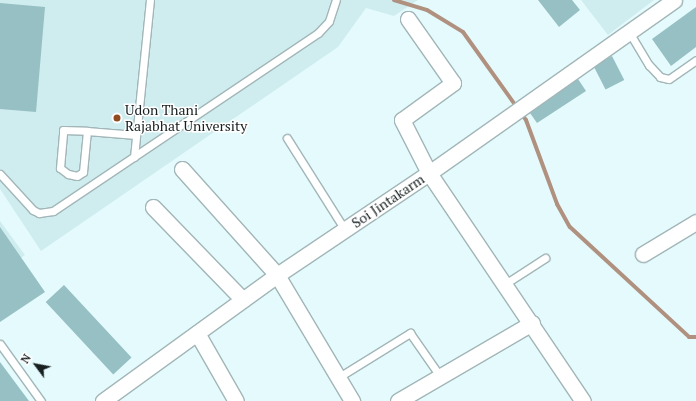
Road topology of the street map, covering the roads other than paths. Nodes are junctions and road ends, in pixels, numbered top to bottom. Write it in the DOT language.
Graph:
graph roads {
  1 [pos="150,0"];
  2 [pos="336,0"];
  3 [pos="674,0"];
  4 [pos="408,19"];
  5 [pos="629,32"];
  6 [pos="696,60"];
  7 [pos="87,131"];
  8 [pos="136,135"];
  9 [pos="287,138"];
  10 [pos="134,157"];
  11 [pos="182,169"];
  12 [pos="429,173"];
  13 [pos="0,174"];
  14 [pos="153,207"];
  15 [pos="696,222"];
  16 [pos="345,230"];
  17 [pos="643,254"];
  18 [pos="545,258"];
  19 [pos="277,275"];
  20 [pos="505,284"];
  21 [pos="243,300"];
  22 [pos="532,323"];
  23 [pos="197,332"];
  24 [pos="0,344"];
  25 [pos="440,376"];
  26 [pos="339,377"];
  27 [pos="420,396"];
  28 [pos="41,401"];
  29 [pos="103,401"];
  30 [pos="236,401"];
  31 [pos="352,401"];
  32 [pos="398,401"];
  33 [pos="583,401"];
  1 -- 8 [label="lane"];
  2 -- 10 [label="lane"];
  3 -- 5 [label="street, Soi Jintakarm"];
  4 -- 12 [label="street"];
  5 -- 6 [label="lane"];
  5 -- 12 [label="street, Soi Jintakarm"];
  7 -- 7 [label="lane"];
  7 -- 8 [label="lane"];
  8 -- 10 [label="lane"];
  9 -- 16 [label="lane"];
  10 -- 13 [label="lane"];
  11 -- 19 [label="street"];
  12 -- 16 [label="street, Soi Jintakarm"];
  12 -- 20 [label="street"];
  14 -- 21 [label="street"];
  15 -- 17 [label="street"];
  16 -- 19 [label="street, Soi Jintakarm"];
  18 -- 20 [label="lane"];
  19 -- 21 [label="street, Soi Jintakarm"];
  19 -- 26 [label="street"];
  20 -- 22 [label="street"];
  21 -- 23 [label="street, Soi Jintakarm"];
  22 -- 25 [label="street"];
  22 -- 33 [label="street"];
  23 -- 29 [label="street, Soi Jintakarm"];
  23 -- 30 [label="street"];
  24 -- 28 [label="lane"];
  25 -- 26 [label="lane"];
  25 -- 27 [label="street"];
  26 -- 31 [label="street"];
  27 -- 32 [label="street"];
}
